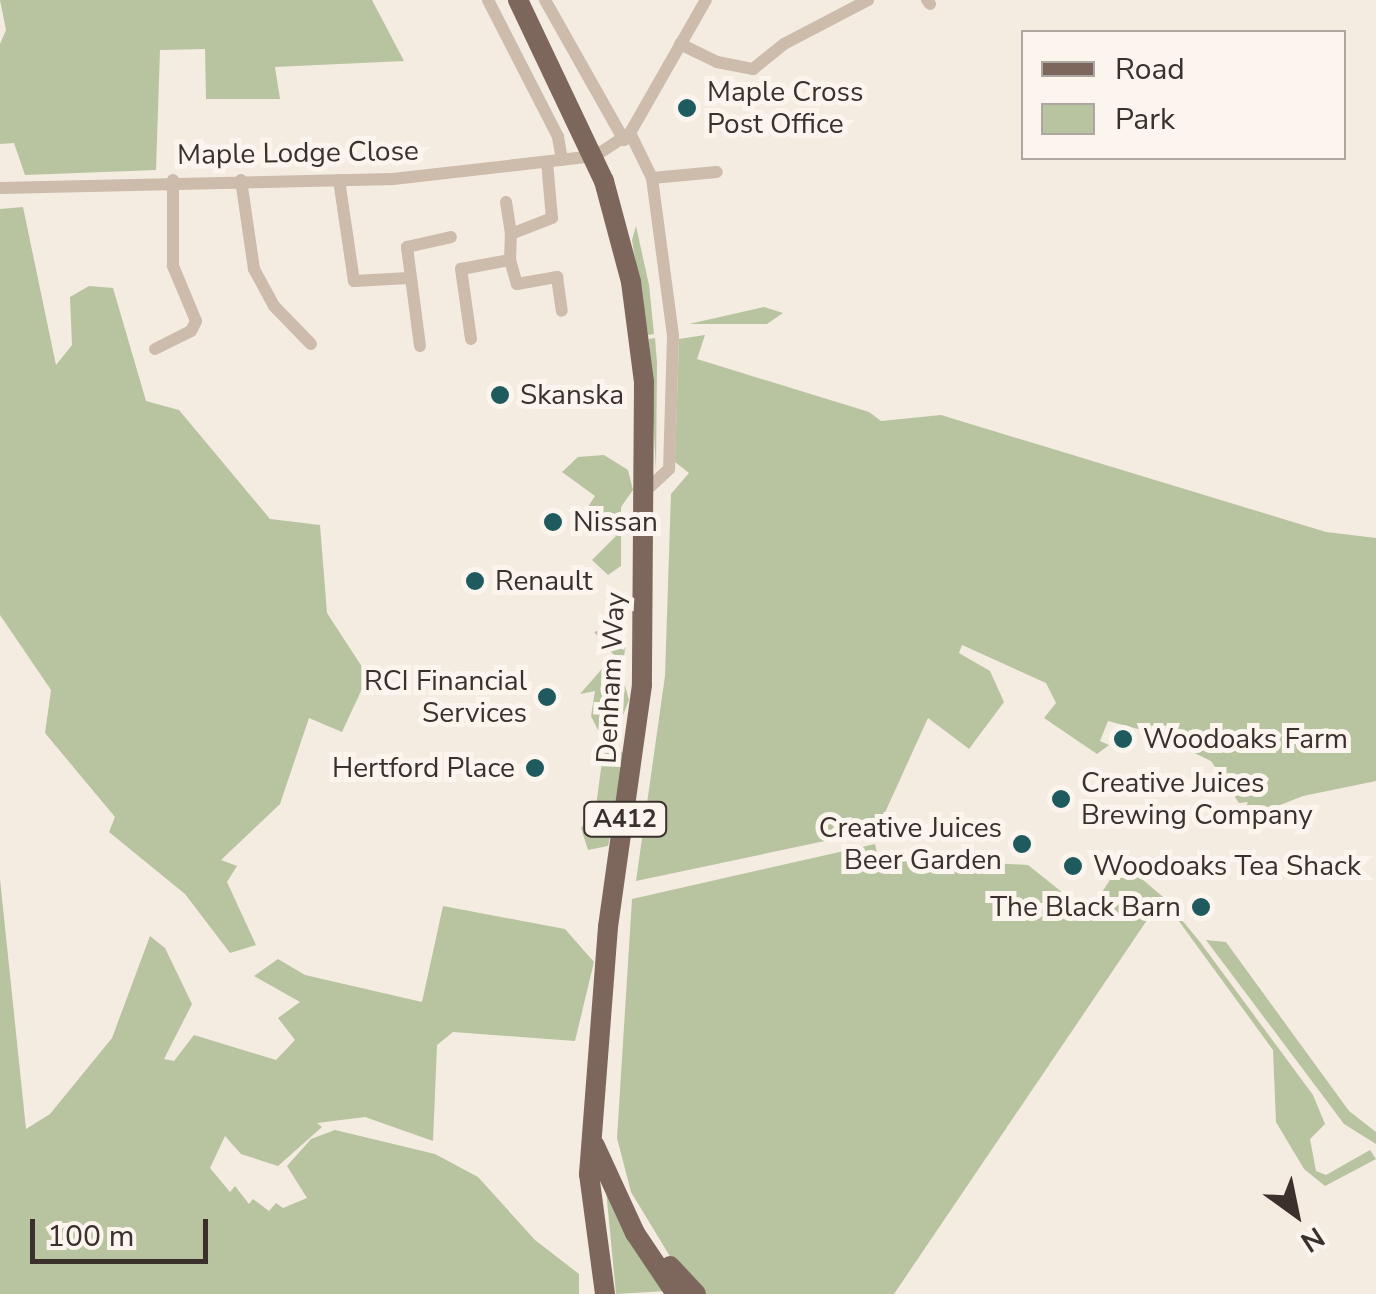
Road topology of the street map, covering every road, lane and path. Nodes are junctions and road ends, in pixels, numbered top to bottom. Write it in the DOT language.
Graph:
graph roads {
  1 [pos="488,0"];
  2 [pos="518,0"];
  3 [pos="545,0"];
  4 [pos="706,0"];
  5 [pos="868,0"];
  6 [pos="680,44"];
  7 [pos="627,137"];
  8 [pos="595,156"];
  9 [pos="562,160"];
  10 [pos="547,162"];
  11 [pos="717,172"];
  12 [pos="652,178"];
  13 [pos="173,180"];
  14 [pos="240,180"];
  15 [pos="338,180"];
  16 [pos="0,188"];
  17 [pos="506,202"];
  18 [pos="511,234"];
  19 [pos="451,238"];
  20 [pos="510,260"];
  21 [pos="408,278"];
  22 [pos="562,310"];
  23 [pos="471,339"];
  24 [pos="311,344"];
  25 [pos="420,346"];
  26 [pos="155,349"];
  27 [pos="645,491"];
  28 [pos="595,1146"];
  29 [pos="612,1182"];
  30 [pos="605,1294"];
  31 [pos="676,1294"];
  32 [pos="696,1294"];
  1 -- 9 [label="street"];
  2 -- 8 [label="main road, A412"];
  3 -- 7 [label="street"];
  4 -- 6 [label="street"];
  5 -- 6 [label="street"];
  6 -- 7 [label="street"];
  7 -- 8 [label="street"];
  7 -- 12 [label="street"];
  8 -- 9 [label="street, Maple Lodge Close"];
  8 -- 27 [label="main road, Denham Way / A412"];
  9 -- 10 [label="street, Maple Lodge Close"];
  10 -- 15 [label="street, Maple Lodge Close"];
  10 -- 18 [label="street"];
  11 -- 12 [label="street"];
  12 -- 27 [label="street"];
  13 -- 14 [label="street, Maple Lodge Close"];
  13 -- 16 [label="street, Maple Lodge Close"];
  13 -- 26 [label="street"];
  14 -- 15 [label="street, Maple Lodge Close"];
  14 -- 24 [label="street"];
  15 -- 21 [label="street"];
  17 -- 18 [label="street"];
  18 -- 20 [label="street"];
  19 -- 21 [label="street"];
  20 -- 22 [label="street"];
  20 -- 23 [label="street"];
  21 -- 25 [label="street"];
  27 -- 28 [label="main road, Denham Way / A412"];
  28 -- 29 [label="main road, Denham Way / A412"];
  28 -- 30 [label="main road, Denham Way / A412"];
  29 -- 31 [label="main road, Denham Way / A412"];
  29 -- 32 [label="main road, A412"];
}
